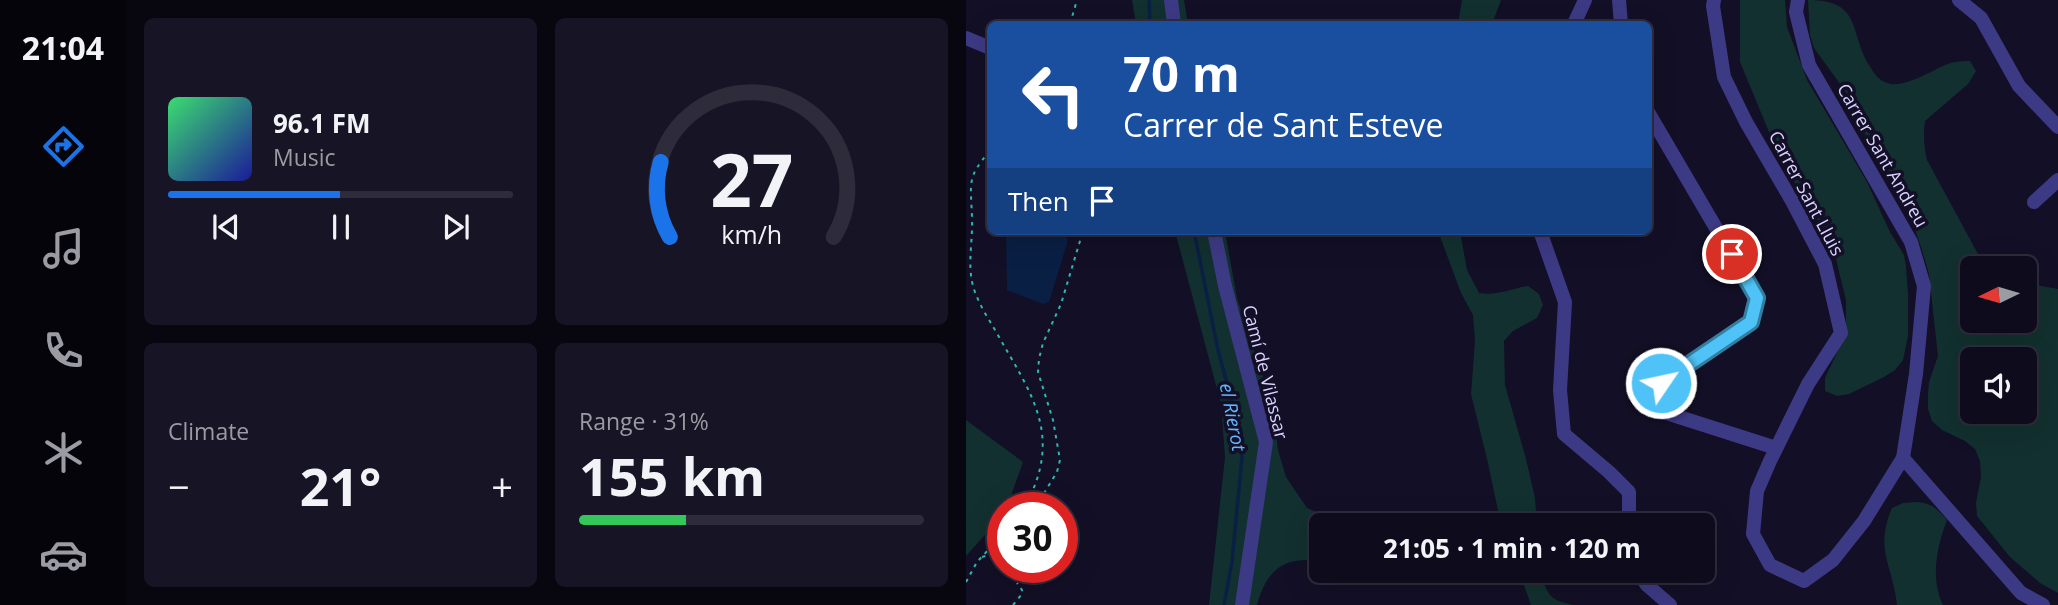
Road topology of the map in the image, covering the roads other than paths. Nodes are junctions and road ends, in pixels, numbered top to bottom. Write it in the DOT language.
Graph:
graph roads {
  1 [pos="1171,0"];
  2 [pos="1585,0"];
  3 [pos="1619,0"];
  4 [pos="1714,0"];
  5 [pos="1798,0"];
  6 [pos="1959,0"];
  7 [pos="1174,21"];
  8 [pos="1575,21"];
  9 [pos="1621,21"];
  10 [pos="966,38"];
  11 [pos="987,47"];
  12 [pos="1652,119"];
  13 [pos="2058,127"];
  14 [pos="2058,180"];
  15 [pos="2034,202"];
  16 [pos="1215,235"];
  17 [pos="1541,235"];
  18 [pos="1776,448"];
  19 [pos="1903,458"];
  20 [pos="1629,513"];
  21 [pos="1646,583"];
  22 [pos="1242,605"];
  23 [pos="1670,605"];
  24 [pos="2043,605"];
  1 -- 7 [label="street"];
  2 -- 8 [label="street"];
  3 -- 9 [label="street"];
  4 -- 18 [label="street, Carrer Sant Lluis"];
  5 -- 19 [label="street, Carrer Sant Andreu"];
  6 -- 13 [label="street"];
  10 -- 11 [label="street"];
  12 -- 18 [label="street"];
  14 -- 15 [label="street"];
  16 -- 22 [label="street, Camí de Vilassar"];
  17 -- 20 [label="street"];
  18 -- 19 [label="street, Carrer Sant Lluis"];
  19 -- 24 [label="street"];
  21 -- 23 [label="street"];
}
